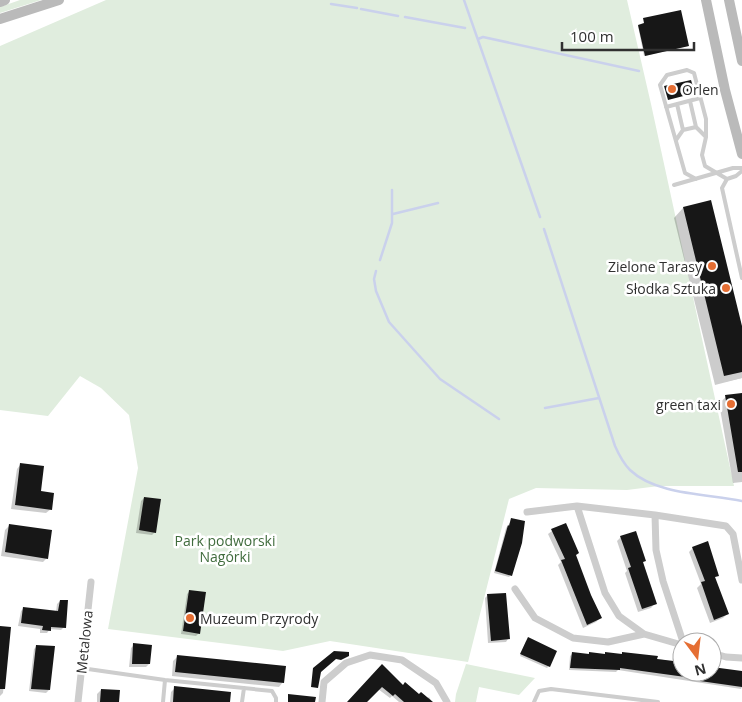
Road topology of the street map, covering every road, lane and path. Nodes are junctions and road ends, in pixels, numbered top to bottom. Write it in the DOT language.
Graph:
graph roads {
  1 [pos="5,0"];
  2 [pos="59,0"];
  3 [pos="706,0"];
  4 [pos="729,0"];
  5 [pos="0,2"];
  6 [pos="0,19"];
  7 [pos="742,61"];
  8 [pos="700,98"];
  9 [pos="690,101"];
  10 [pos="677,104"];
  11 [pos="666,107"];
  12 [pos="696,127"];
  13 [pos="683,130"];
  14 [pos="706,137"];
  15 [pos="676,141"];
  16 [pos="742,154"];
  17 [pos="742,170"];
  18 [pos="717,173"];
  19 [pos="727,178"];
  20 [pos="696,179"];
  21 [pos="674,185"];
  22 [pos="742,278"];
  23 [pos="742,376"];
  24 [pos="724,380"];
  25 [pos="577,506"];
  26 [pos="527,512"];
  27 [pos="655,515"];
  28 [pos="742,580"];
  29 [pos="90,582"];
  30 [pos="515,590"];
  31 [pos="679,632"];
  32 [pos="644,634"];
  33 [pos="672,640"];
  34 [pos="722,656"];
  35 [pos="742,658"];
  36 [pos="82,668"];
  37 [pos="165,680"];
  38 [pos="244,688"];
  39 [pos="78,702"];
  40 [pos="163,702"];
  41 [pos="242,702"];
  42 [pos="276,702"];
  43 [pos="322,702"];
  44 [pos="448,702"];
  45 [pos="534,702"];
  46 [pos="658,702"];
  1 -- 5 [label="main road"];
  2 -- 6 [label="main road"];
  3 -- 16 [label="main road"];
  4 -- 7 [label="main road"];
  8 -- 9 [label="lane"];
  8 -- 11 [label="lane"];
  8 -- 14 [label="lane"];
  9 -- 10 [label="lane"];
  9 -- 12 [label="lane"];
  10 -- 11 [label="lane"];
  10 -- 13 [label="lane"];
  11 -- 15 [label="lane"];
  12 -- 13 [label="lane"];
  12 -- 14 [label="lane"];
  13 -- 15 [label="lane"];
  14 -- 18 [label="lane"];
  15 -- 20 [label="lane"];
  17 -- 18 [label="lane"];
  17 -- 19 [label="lane"];
  18 -- 19 [label="lane"];
  18 -- 20 [label="lane"];
  19 -- 22 [label="lane"];
  20 -- 21 [label="lane"];
  23 -- 24 [label="lane"];
  25 -- 26 [label="street"];
  25 -- 27 [label="street"];
  25 -- 32 [label="street"];
  27 -- 28 [label="street"];
  27 -- 31 [label="street"];
  29 -- 36 [label="street, Metalowa"];
  30 -- 32 [label="street"];
  32 -- 33 [label="street"];
  34 -- 35 [label="street"];
  36 -- 37 [label="lane"];
  36 -- 39 [label="street, Metalowa"];
  37 -- 38 [label="lane"];
  37 -- 40 [label="lane"];
  38 -- 41 [label="lane"];
  38 -- 42 [label="lane"];
  43 -- 44 [label="street"];
  45 -- 46 [label="lane"];
}
